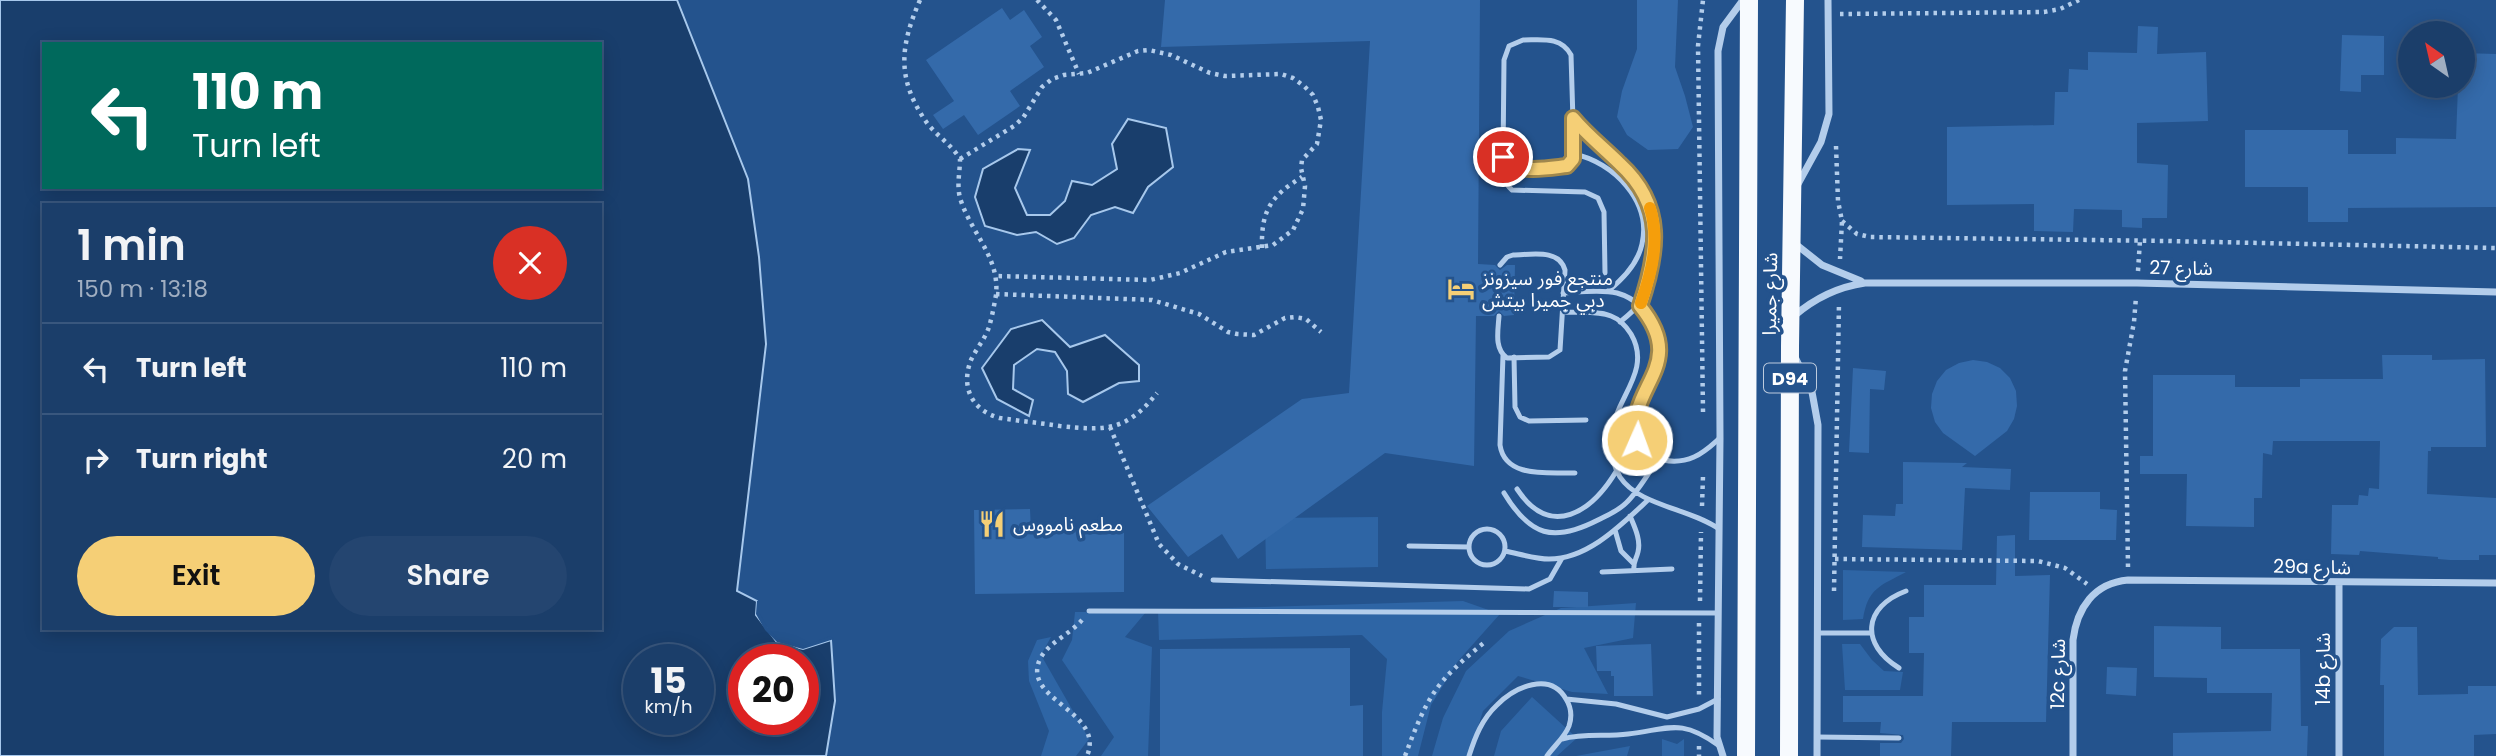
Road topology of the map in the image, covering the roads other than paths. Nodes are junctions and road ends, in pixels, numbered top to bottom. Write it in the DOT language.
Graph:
graph roads {
  1 [pos="1743,0"];
  2 [pos="1749,0"];
  3 [pos="1795,0"];
  4 [pos="1828,0"];
  5 [pos="1573,118"];
  6 [pos="1574,154"];
  7 [pos="1505,161"];
  8 [pos="1794,191"];
  9 [pos="1792,241"];
  10 [pos="1500,265"];
  11 [pos="1605,273"];
  12 [pos="1865,282"];
  13 [pos="1608,292"];
  14 [pos="2496,292"];
  15 [pos="1563,293"];
  16 [pos="1640,306"];
  17 [pos="1563,312"];
  18 [pos="1499,316"];
  19 [pos="1791,319"];
  20 [pos="1620,321"];
  21 [pos="1790,346"];
  22 [pos="1503,355"];
  23 [pos="1514,357"];
  24 [pos="1586,420"];
  25 [pos="1720,438"];
  26 [pos="1658,460"];
  27 [pos="1617,470"];
  28 [pos="1575,473"];
  29 [pos="1517,489"];
  30 [pos="1634,491"];
  31 [pos="1504,493"];
  32 [pos="1648,500"];
  33 [pos="1630,516"];
  34 [pos="1719,529"];
  35 [pos="1615,530"];
  36 [pos="1409,546"];
  37 [pos="1469,547"];
  38 [pos="1506,551"];
  39 [pos="1562,558"];
  40 [pos="1633,563"];
  41 [pos="1672,569"];
  42 [pos="1634,570"];
  43 [pos="1602,572"];
  44 [pos="1213,580"];
  45 [pos="2339,583"];
  46 [pos="2496,583"];
  47 [pos="1906,591"];
  48 [pos="2096,592"];
  49 [pos="1088,611"];
  50 [pos="1718,613"];
  51 [pos="1818,633"];
  52 [pos="1871,633"];
  53 [pos="1899,668"];
  54 [pos="1566,699"];
  55 [pos="1718,699"];
  56 [pos="1817,737"];
  57 [pos="1562,738"];
  58 [pos="1899,738"];
  59 [pos="1718,745"];
  60 [pos="1469,756"];
  61 [pos="1547,756"];
  62 [pos="1723,756"];
  63 [pos="1746,756"];
  64 [pos="1789,756"];
  65 [pos="1817,756"];
  66 [pos="2073,756"];
  67 [pos="2339,756"];
  1 -- 25 [label="street"];
  2 -- 63 [label="main road, شارع جميرا / D94"];
  3 -- 8 [label="main road, شارع جميرا / D94"];
  4 -- 8 [label="street"];
  5 -- 6 [label="lane"];
  5 -- 7 [label="lane"];
  5 -- 16 [label="lane"];
  6 -- 7 [label="lane"];
  6 -- 13 [label="lane"];
  7 -- 11 [label="lane"];
  8 -- 9 [label="main road, شارع جميرا / D94"];
  9 -- 12 [label="street, شارع 27"];
  9 -- 19 [label="main road, شارع جميرا / D94"];
  10 -- 15 [label="lane"];
  12 -- 14 [label="street, شارع 27"];
  12 -- 19 [label="street, شارع 27"];
  13 -- 15 [label="lane"];
  13 -- 16 [label="lane"];
  15 -- 17 [label="lane"];
  16 -- 20 [label="lane"];
  16 -- 26 [label="lane"];
  17 -- 20 [label="lane"];
  17 -- 23 [label="lane"];
  18 -- 22 [label="lane"];
  19 -- 21 [label="main road, شارع جميرا / D94"];
  20 -- 27 [label="lane"];
  21 -- 51 [label="street"];
  21 -- 64 [label="main road, شارع جميرا / D94"];
  22 -- 23 [label="lane"];
  22 -- 28 [label="lane"];
  23 -- 24 [label="lane"];
  25 -- 26 [label="lane"];
  25 -- 34 [label="street"];
  26 -- 30 [label="lane"];
  27 -- 29 [label="lane"];
  27 -- 30 [label="lane"];
  30 -- 31 [label="lane"];
  30 -- 32 [label="lane"];
  32 -- 33 [label="lane"];
  32 -- 34 [label="lane"];
  33 -- 35 [label="lane"];
  33 -- 40 [label="lane"];
  34 -- 50 [label="street"];
  35 -- 39 [label="lane"];
  35 -- 40 [label="lane"];
  36 -- 37 [label="lane"];
  37 -- 38 [label="lane"];
  37 -- 38 [label="lane"];
  38 -- 39 [label="lane"];
  39 -- 44 [label="lane"];
  40 -- 42 [label="lane"];
  41 -- 42 [label="lane"];
  42 -- 43 [label="lane"];
  45 -- 46 [label="street, 29a شارع"];
  45 -- 48 [label="street, 29a شارع"];
  45 -- 67 [label="street, 14b شارع"];
  47 -- 52 [label="lane"];
  48 -- 66 [label="street, 12c شارع"];
  49 -- 50 [label="lane"];
  50 -- 55 [label="street"];
  51 -- 52 [label="lane"];
  51 -- 56 [label="street"];
  52 -- 53 [label="lane"];
  54 -- 55 [label="lane"];
  54 -- 57 [label="lane"];
  54 -- 60 [label="lane"];
  55 -- 59 [label="street"];
  56 -- 58 [label="lane"];
  56 -- 65 [label="street"];
  57 -- 59 [label="lane"];
  57 -- 61 [label="lane"];
  59 -- 62 [label="street"];
}
